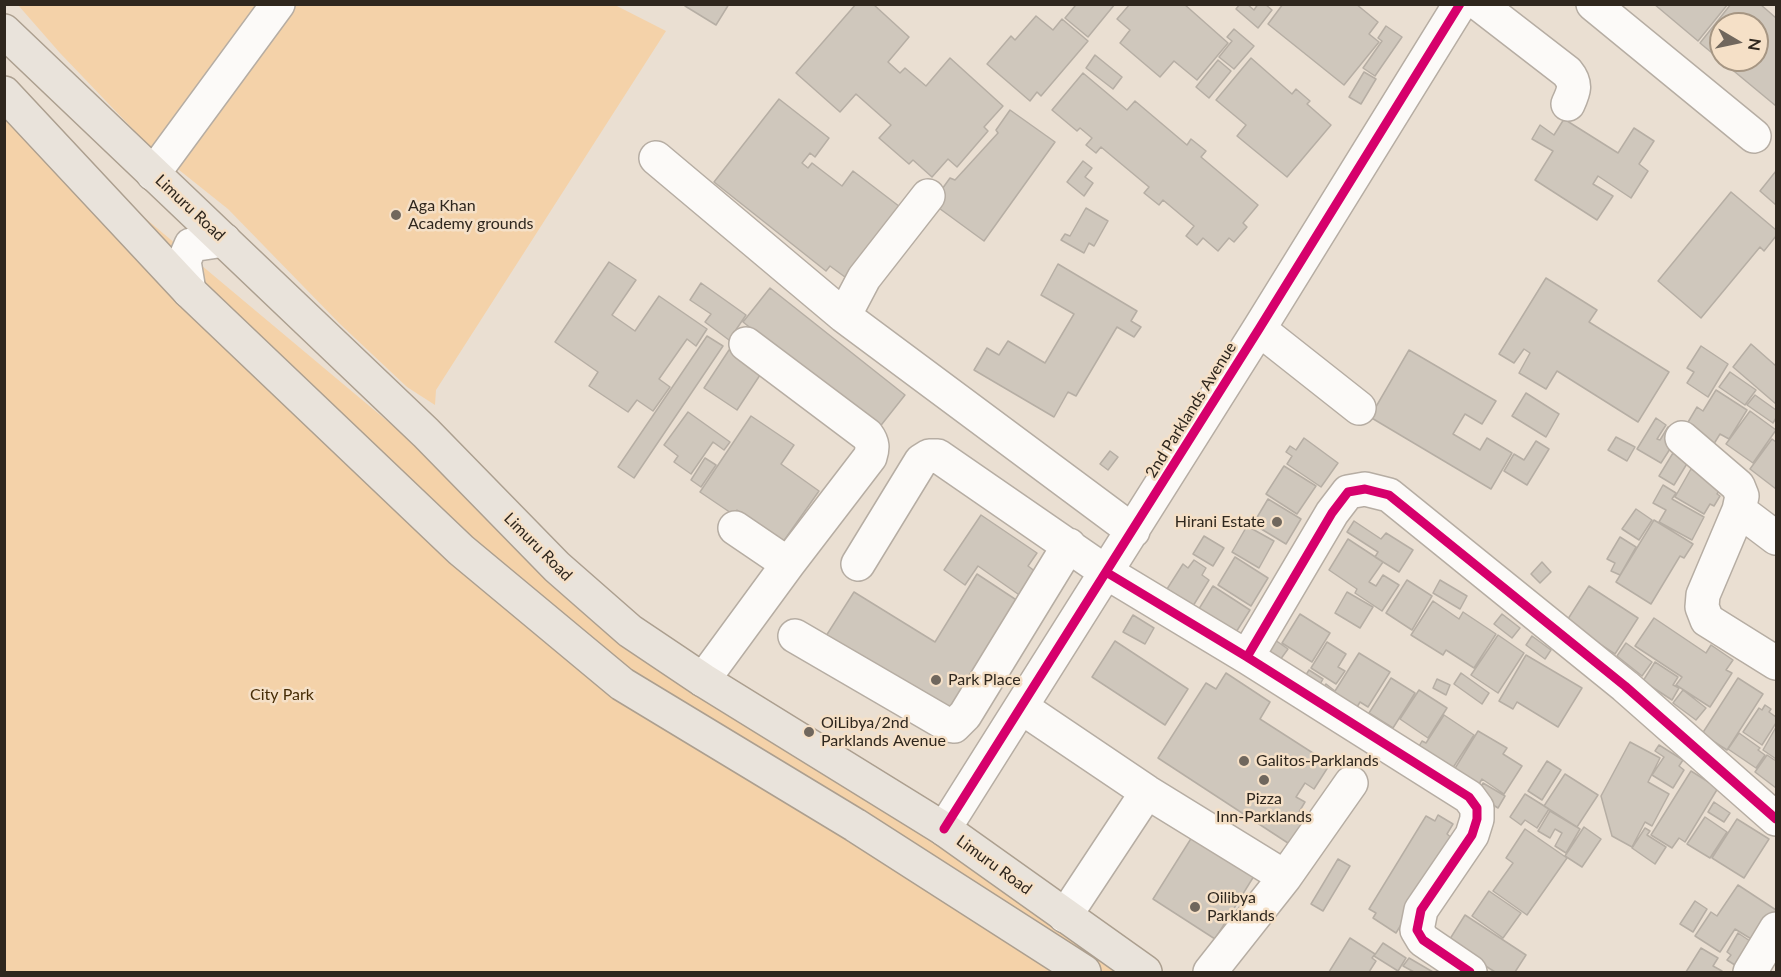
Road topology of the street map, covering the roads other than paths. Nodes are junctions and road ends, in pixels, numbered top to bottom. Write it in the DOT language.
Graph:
graph roads {
  1 [pos="278,4"];
  2 [pos="1593,4"];
  3 [pos="1462,5"];
  4 [pos="4,31"];
  5 [pos="4,93"];
  6 [pos="1568,104"];
  7 [pos="1754,136"];
  8 [pos="656,158"];
  9 [pos="153,174"];
  10 [pos="928,196"];
  11 [pos="224,240"];
  12 [pos="189,291"];
  13 [pos="844,315"];
  14 [pos="1259,329"];
  15 [pos="746,344"];
  16 [pos="1359,408"];
  17 [pos="1682,438"];
  18 [pos="1739,510"];
  19 [pos="735,528"];
  20 [pos="1133,531"];
  21 [pos="1776,538"];
  22 [pos="1069,544"];
  23 [pos="788,564"];
  24 [pos="858,564"];
  25 [pos="1106,572"];
  26 [pos="795,636"];
  27 [pos="1247,657"];
  28 [pos="1776,663"];
  29 [pos="703,680"];
  30 [pos="1021,707"];
  31 [pos="1351,783"];
  32 [pos="1147,792"];
  33 [pos="1776,819"];
  34 [pos="944,829"];
  35 [pos="1285,877"];
  36 [pos="1065,916"];
  37 [pos="1776,928"];
  38 [pos="1084,972"];
  39 [pos="1144,972"];
  40 [pos="1210,972"];
  41 [pos="1470,972"];
  42 [pos="1750,972"];
  1 -- 9 [label="street"];
  2 -- 7 [label="street"];
  3 -- 6 [label="street"];
  3 -- 14 [label="street, 2nd Parklands Avenue"];
  4 -- 9 [label="main road, Limuru Road"];
  5 -- 12 [label="main road"];
  8 -- 13 [label="street"];
  9 -- 11 [label="main road, Limuru Road"];
  10 -- 13 [label="street"];
  11 -- 12 [label="street"];
  11 -- 29 [label="main road, Limuru Road"];
  12 -- 38 [label="main road"];
  13 -- 20 [label="street"];
  14 -- 16 [label="street"];
  14 -- 20 [label="street, 2nd Parklands Avenue"];
  15 -- 23 [label="street"];
  17 -- 18 [label="street"];
  18 -- 21 [label="street"];
  18 -- 28 [label="street"];
  19 -- 23 [label="street"];
  20 -- 25 [label="street, 2nd Parklands Avenue"];
  22 -- 24 [label="street"];
  22 -- 25 [label="street"];
  22 -- 26 [label="street"];
  23 -- 29 [label="street"];
  25 -- 27 [label="street"];
  25 -- 30 [label="street, 2nd Parklands Avenue"];
  27 -- 33 [label="street"];
  27 -- 41 [label="street"];
  29 -- 34 [label="main road, Limuru Road"];
  30 -- 32 [label="street"];
  30 -- 34 [label="street, 2nd Parklands Avenue"];
  31 -- 35 [label="street"];
  32 -- 35 [label="street"];
  32 -- 36 [label="street"];
  34 -- 36 [label="main road, Limuru Road"];
  35 -- 40 [label="street"];
  36 -- 39 [label="main road, Limuru Road"];
  37 -- 42 [label="street"];
}
